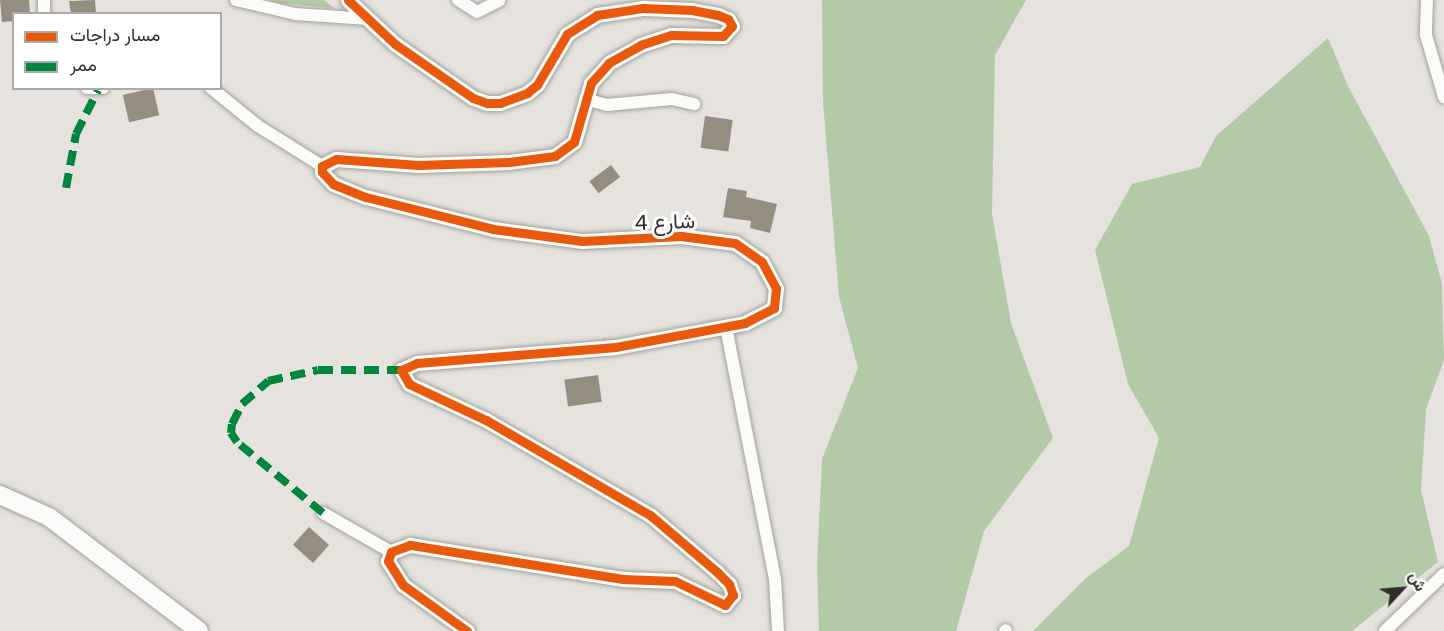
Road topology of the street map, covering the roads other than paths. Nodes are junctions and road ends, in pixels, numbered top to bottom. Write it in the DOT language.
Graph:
graph roads {
  1 [pos="236,0"];
  2 [pos="348,0"];
  3 [pos="458,0"];
  4 [pos="1427,0"];
  5 [pos="500,1"];
  6 [pos="369,19"];
  7 [pos="213,90"];
  8 [pos="1444,97"];
  9 [pos="585,99"];
  10 [pos="694,105"];
  11 [pos="322,166"];
  12 [pos="726,327"];
  13 [pos="0,495"];
  14 [pos="323,513"];
  15 [pos="391,552"];
  16 [pos="1444,574"];
  17 [pos="199,631"];
  18 [pos="467,631"];
  19 [pos="778,631"];
  20 [pos="1385,631"];
  1 -- 6 [label="street"];
  2 -- 6 [label="street"];
  3 -- 5 [label="street"];
  4 -- 8 [label="street"];
  6 -- 9 [label="street"];
  7 -- 11 [label="street"];
  9 -- 10 [label="street"];
  9 -- 11 [label="street"];
  11 -- 12 [label="street, شارع 4"];
  12 -- 15 [label="street, شارع 4"];
  12 -- 19 [label="street"];
  13 -- 17 [label="main road"];
  14 -- 15 [label="street"];
  15 -- 18 [label="street"];
  16 -- 20 [label="street"];
}
